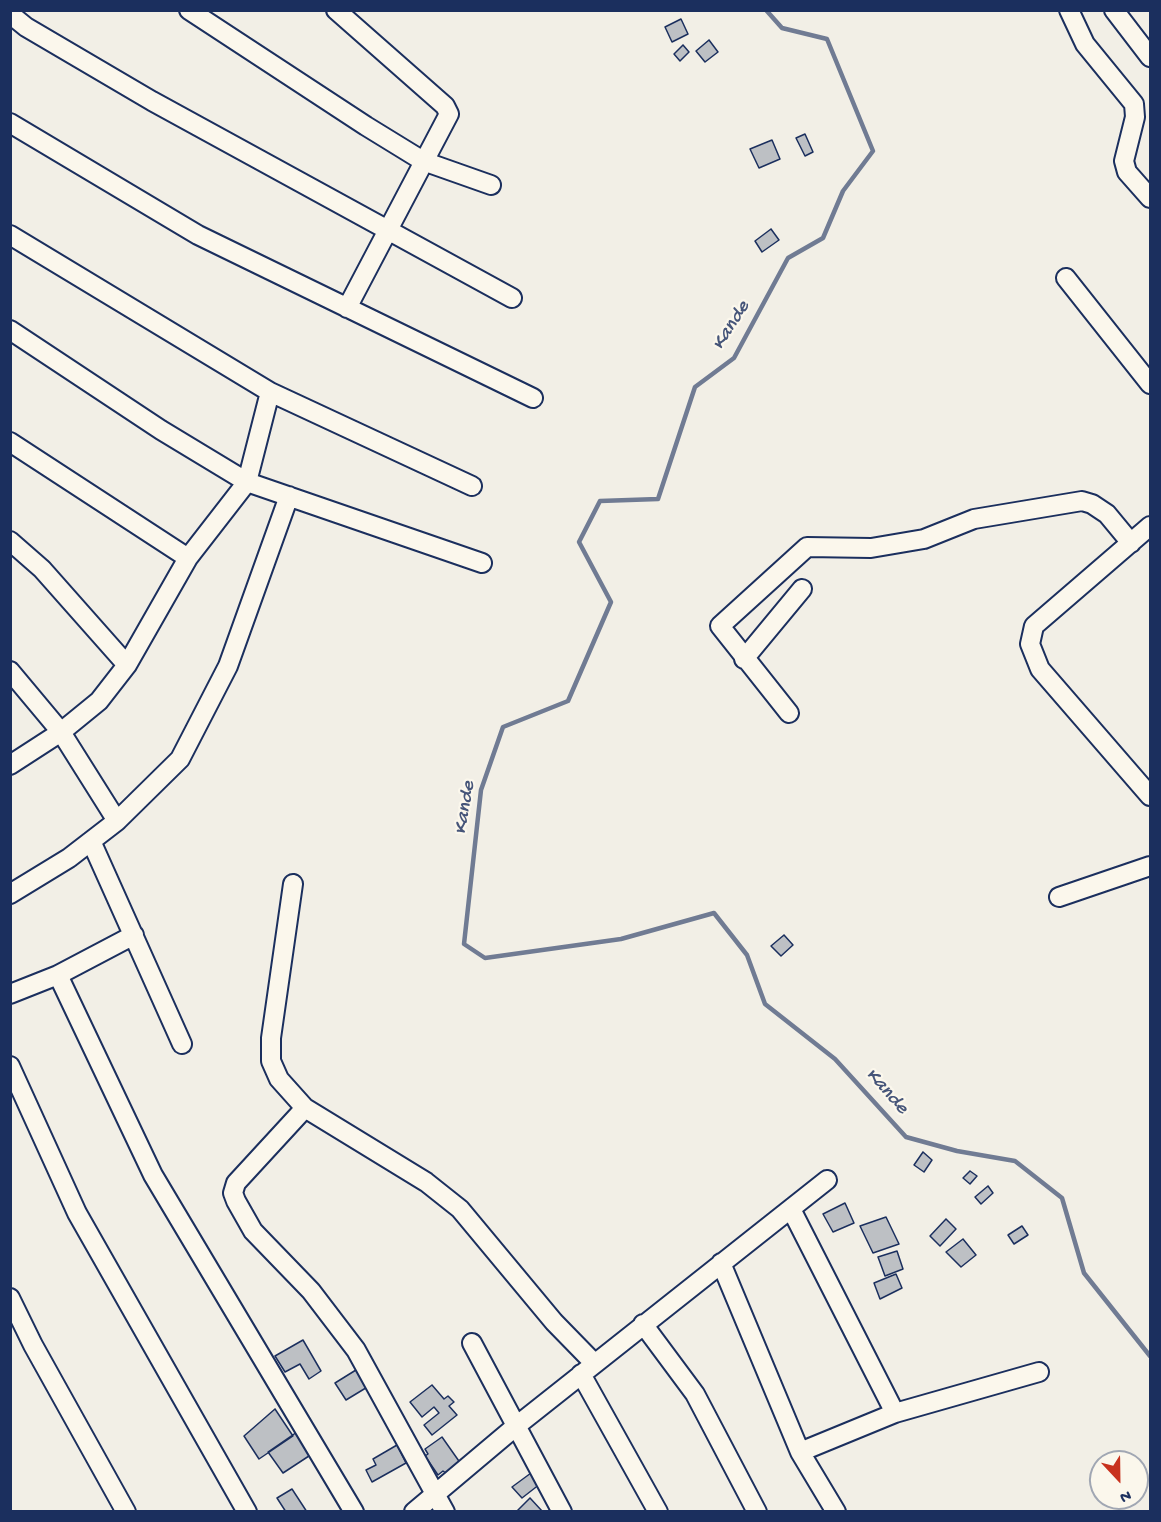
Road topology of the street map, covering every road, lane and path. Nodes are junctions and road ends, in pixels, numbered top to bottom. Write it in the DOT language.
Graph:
graph roads {
  1 [pos="189,10"];
  2 [pos="336,10"];
  3 [pos="1069,10"];
  4 [pos="1114,10"];
  5 [pos="10,14"];
  6 [pos="1150,57"];
  7 [pos="10,123"];
  8 [pos="423,161"];
  9 [pos="491,185"];
  10 [pos="1150,198"];
  11 [pos="388,228"];
  12 [pos="10,235"];
  13 [pos="1066,278"];
  14 [pos="512,298"];
  15 [pos="347,308"];
  16 [pos="10,330"];
  17 [pos="1150,384"];
  18 [pos="270,392"];
  19 [pos="533,398"];
  20 [pos="10,442"];
  21 [pos="247,482"];
  22 [pos="472,486"];
  23 [pos="289,496"];
  24 [pos="1150,526"];
  25 [pos="10,541"];
  26 [pos="1131,543"];
  27 [pos="188,558"];
  28 [pos="482,562"];
  29 [pos="802,589"];
  30 [pos="744,659"];
  31 [pos="126,665"];
  32 [pos="10,671"];
  33 [pos="789,713"];
  34 [pos="61,732"];
  35 [pos="10,765"];
  36 [pos="1150,796"];
  37 [pos="117,820"];
  38 [pos="91,841"];
  39 [pos="1150,866"];
  40 [pos="293,884"];
  41 [pos="10,894"];
  42 [pos="1059,897"];
  43 [pos="134,935"];
  44 [pos="58,975"];
  45 [pos="10,994"];
  46 [pos="182,1044"];
  47 [pos="10,1066"];
  48 [pos="305,1108"];
  49 [pos="827,1180"];
  50 [pos="790,1209"];
  51 [pos="721,1263"];
  52 [pos="10,1298"];
  53 [pos="643,1324"];
  54 [pos="472,1343"];
  55 [pos="587,1369"];
  56 [pos="1039,1372"];
  57 [pos="895,1413"];
  58 [pos="515,1427"];
  59 [pos="800,1452"];
  60 [pos="435,1494"];
  61 [pos="126,1512"];
  62 [pos="248,1512"];
  63 [pos="354,1512"];
  64 [pos="414,1512"];
  65 [pos="445,1512"];
  66 [pos="562,1512"];
  67 [pos="658,1512"];
  68 [pos="757,1512"];
  69 [pos="836,1512"];
  1 -- 8 [label="street"];
  2 -- 8 [label="street"];
  3 -- 10 [label="street"];
  4 -- 6 [label="street"];
  5 -- 11 [label="street"];
  7 -- 15 [label="street"];
  8 -- 9 [label="street"];
  8 -- 11 [label="street"];
  11 -- 14 [label="street"];
  11 -- 15 [label="street"];
  12 -- 18 [label="street"];
  13 -- 17 [label="street"];
  15 -- 19 [label="street"];
  16 -- 21 [label="street"];
  18 -- 21 [label="street"];
  18 -- 22 [label="street"];
  20 -- 27 [label="street"];
  21 -- 23 [label="street"];
  21 -- 27 [label="street"];
  23 -- 28 [label="street"];
  23 -- 37 [label="street"];
  24 -- 26 [label="street"];
  25 -- 31 [label="street"];
  26 -- 30 [label="street"];
  26 -- 36 [label="street"];
  27 -- 31 [label="street"];
  29 -- 30 [label="street"];
  30 -- 33 [label="street"];
  31 -- 34 [label="street"];
  32 -- 34 [label="street"];
  34 -- 35 [label="street"];
  34 -- 37 [label="street"];
  37 -- 38 [label="street"];
  38 -- 41 [label="street"];
  38 -- 43 [label="street"];
  39 -- 42 [label="street"];
  40 -- 48 [label="street"];
  43 -- 44 [label="street"];
  43 -- 46 [label="street"];
  44 -- 45 [label="street"];
  44 -- 63 [label="street"];
  47 -- 62 [label="street"];
  48 -- 55 [label="street"];
  48 -- 60 [label="street"];
  49 -- 50 [label="street"];
  50 -- 51 [label="street"];
  50 -- 57 [label="street"];
  51 -- 53 [label="street"];
  51 -- 59 [label="street"];
  52 -- 61 [label="street"];
  53 -- 55 [label="street"];
  53 -- 68 [label="street"];
  54 -- 58 [label="street"];
  55 -- 58 [label="street"];
  55 -- 67 [label="street"];
  56 -- 57 [label="street"];
  57 -- 59 [label="street"];
  58 -- 60 [label="street"];
  58 -- 66 [label="street"];
  59 -- 69 [label="street"];
  60 -- 64 [label="street"];
  60 -- 65 [label="street"];
}
